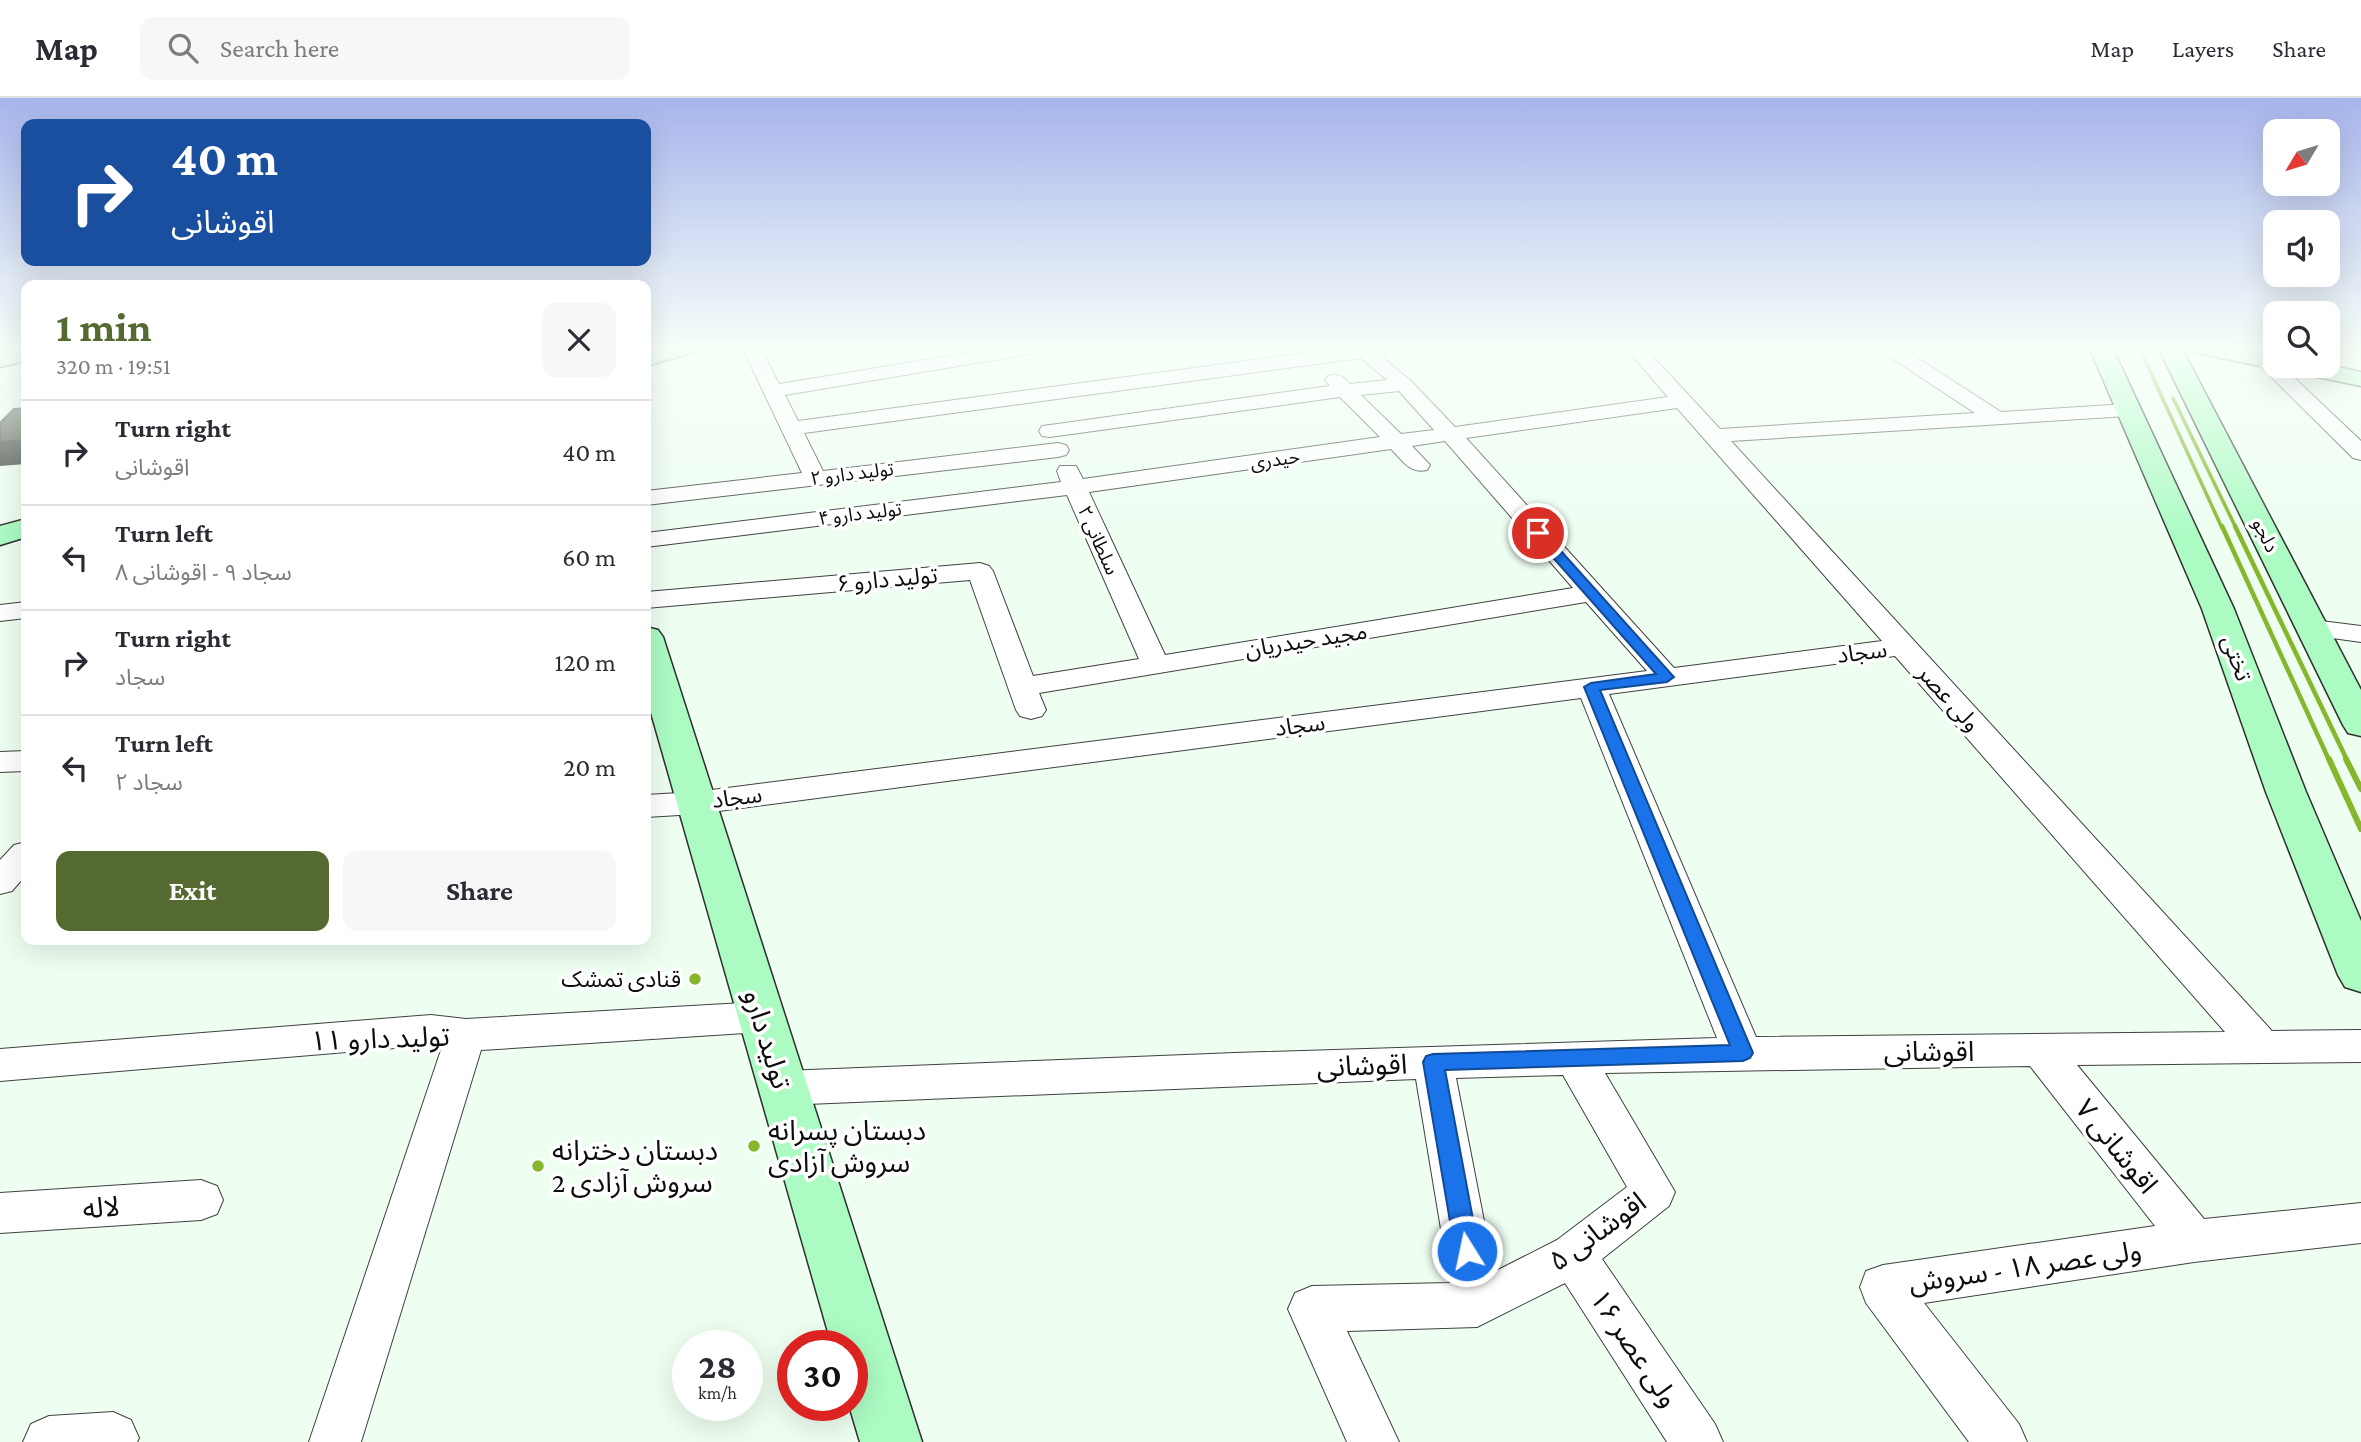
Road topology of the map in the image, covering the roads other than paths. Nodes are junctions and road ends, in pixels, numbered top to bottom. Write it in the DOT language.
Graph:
graph roads {
  1 [pos="783,410"];
  2 [pos="924,410"];
  3 [pos="1185,410"];
  4 [pos="1364,410"];
  5 [pos="1427,410"];
  6 [pos="1621,410"];
  7 [pos="1691,410"];
  8 [pos="1983,410"];
  9 [pos="2128,410"];
  10 [pos="2201,410"];
  11 [pos="2318,410"];
  12 [pos="1996,418"];
  13 [pos="2331,424"];
  14 [pos="2361,427"];
  15 [pos="792,428"];
  16 [pos="1050,432"];
  17 [pos="1450,434"];
  18 [pos="1714,436"];
  19 [pos="1394,442"];
  20 [pos="2361,453"];
  21 [pos="1419,465"];
  22 [pos="816,477"];
  23 [pos="1075,487"];
  24 [pos="651,497"];
  25 [pos="21,530"];
  26 [pos="0,536"];
  27 [pos="651,539"];
  28 [pos="21,540"];
  29 [pos="0,546"];
  30 [pos="1591,593"];
  31 [pos="651,600"];
  32 [pos="21,610"];
  33 [pos="0,612"];
  34 [pos="2313,628"];
  35 [pos="2361,634"];
  36 [pos="1903,647"];
  37 [pos="1156,665"];
  38 [pos="651,672"];
  39 [pos="1667,677"];
  40 [pos="1591,687"];
  41 [pos="1026,699"];
  42 [pos="656,708"];
  43 [pos="2361,724"];
  44 [pos="21,761"];
  45 [pos="0,762"];
  46 [pos="696,803"];
  47 [pos="651,806"];
  48 [pos="2361,975"];
  49 [pos="761,1017"];
  50 [pos="466,1035"];
  51 [pos="2361,1046"];
  52 [pos="2263,1048"];
  53 [pos="2041,1050"];
  54 [pos="1743,1053"];
  55 [pos="1574,1058"];
  56 [pos="1433,1062"];
  57 [pos="0,1065"];
  58 [pos="783,1088"];
  59 [pos="201,1200"];
  60 [pos="0,1213"];
  61 [pos="2361,1223"];
  62 [pos="2194,1241"];
  63 [pos="1573,1255"];
  64 [pos="1477,1305"];
  65 [pos="113,1438"];
  66 [pos="49,1442"];
  67 [pos="335,1442"];
  68 [pos="891,1442"];
  69 [pos="1373,1442"];
  70 [pos="1698,1442"];
  71 [pos="2001,1442"];
  1 -- 15 [label="street"];
  2 -- 15 [label="street"];
  3 -- 16 [label="street, تولید دارو ۲"];
  4 -- 19 [label="street"];
  5 -- 17 [label="street"];
  6 -- 17 [label="street, حیدری"];
  7 -- 18 [label="street, ولی عصر"];
  8 -- 12 [label="street"];
  9 -- 12 [label="street"];
  9 -- 48 [label="street, تختی"];
  10 -- 34 [label="street, دلجو"];
  11 -- 13 [label="street"];
  12 -- 18 [label="street"];
  13 -- 14 [label="street"];
  13 -- 20 [label="street"];
  15 -- 22 [label="street"];
  16 -- 22 [label="street, تولید دارو ۲"];
  16 -- 23 [label="street, ۲ سلطانی"];
  17 -- 19 [label="street, حیدری"];
  17 -- 30 [label="street"];
  18 -- 36 [label="street, ولی عصر"];
  19 -- 21 [label="street"];
  19 -- 23 [label="street, حیدری"];
  22 -- 24 [label="street, تولید دارو ۲"];
  23 -- 27 [label="street, تولید دارو ۴"];
  23 -- 37 [label="street, ۲ سلطانی"];
  25 -- 26 [label="street"];
  28 -- 29 [label="street"];
  30 -- 37 [label="street, مجید حیدریان"];
  30 -- 39 [label="street"];
  31 -- 41 [label="street, تولید دارو ۶"];
  32 -- 33 [label="street"];
  34 -- 35 [label="street"];
  34 -- 43 [label="street, دلجو"];
  36 -- 39 [label="street, سجاد"];
  36 -- 52 [label="street, ولی عصر"];
  37 -- 41 [label="street, مجید حیدریان"];
  38 -- 42 [label="street, تولید دارو"];
  39 -- 40 [label="street, سجاد"];
  40 -- 46 [label="street, سجاد"];
  40 -- 54 [label="street"];
  42 -- 46 [label="street, تولید دارو"];
  44 -- 45 [label="street"];
  46 -- 47 [label="street, سجاد"];
  46 -- 49 [label="street, تولید دارو"];
  49 -- 50 [label="street, تولید دارو ۱۱"];
  49 -- 58 [label="street, تولید دارو"];
  50 -- 57 [label="street, تولید دارو ۱۱"];
  50 -- 67 [label="street"];
  51 -- 52 [label="street, اقوشانی"];
  52 -- 53 [label="street, اقوشانی"];
  53 -- 54 [label="street, اقوشانی"];
  53 -- 62 [label="street, اقوشانی ۷"];
  54 -- 55 [label="street, اقوشانی"];
  55 -- 56 [label="street, اقوشانی"];
  55 -- 63 [label="street, اقوشانی ۵"];
  56 -- 58 [label="street, اقوشانی"];
  56 -- 64 [label="street"];
  58 -- 68 [label="street, تولید دارو"];
  59 -- 60 [label="street, لاله"];
  61 -- 62 [label="street, ولی عصر ۱۸ - سروش"];
  62 -- 71 [label="street, ولی عصر ۱۸ - سروش"];
  63 -- 64 [label="street, اقوشانی ۵"];
  63 -- 70 [label="street, ولی عصر ۱۶"];
  64 -- 69 [label="street, اقوشانی ۵"];
  65 -- 66 [label="street"];
}
